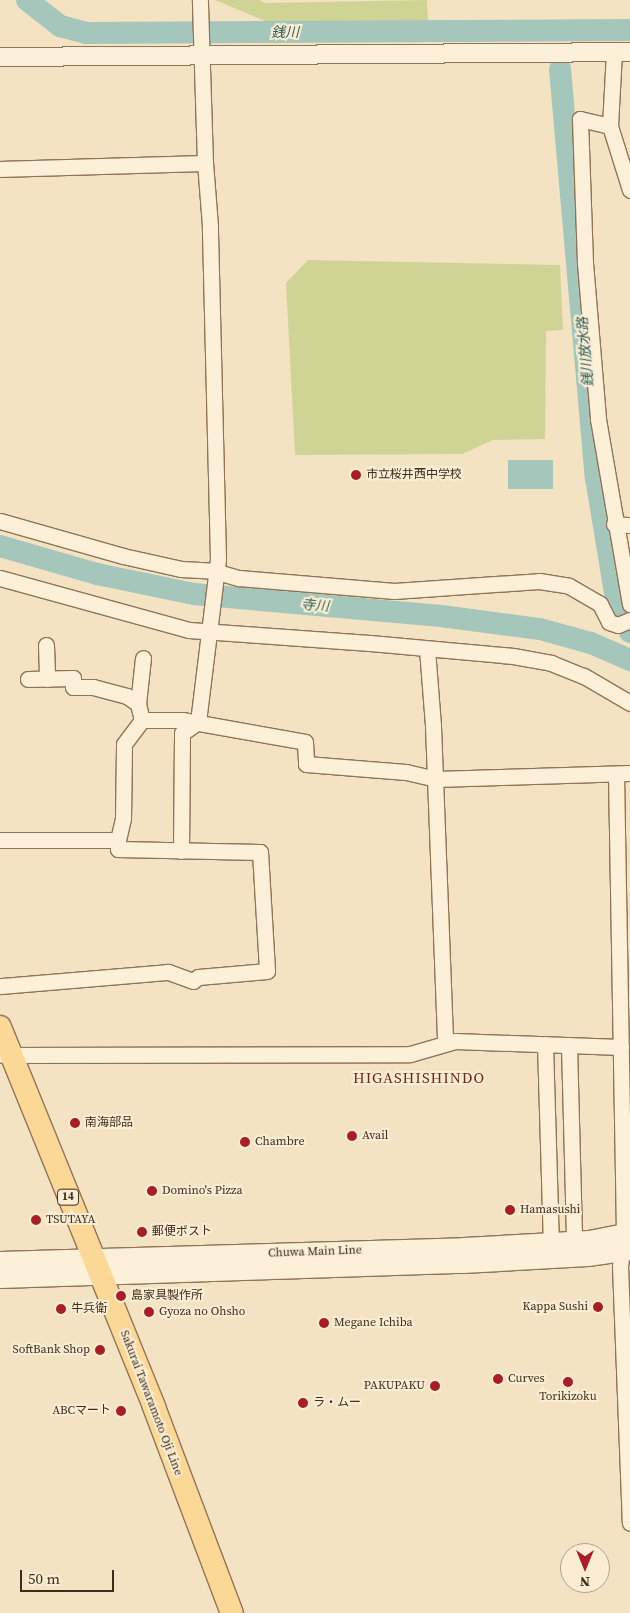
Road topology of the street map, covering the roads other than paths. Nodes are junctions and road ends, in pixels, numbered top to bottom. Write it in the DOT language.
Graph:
graph roads {
  1 [pos="200,0"];
  2 [pos="202,48"];
  3 [pos="622,52"];
  4 [pos="0,57"];
  5 [pos="610,126"];
  6 [pos="205,163"];
  7 [pos="0,169"];
  8 [pos="630,190"];
  9 [pos="0,521"];
  10 [pos="614,524"];
  11 [pos="630,525"];
  12 [pos="624,549"];
  13 [pos="214,574"];
  14 [pos="0,578"];
  15 [pos="629,600"];
  16 [pos="630,620"];
  17 [pos="210,627"];
  18 [pos="46,645"];
  19 [pos="427,649"];
  20 [pos="143,658"];
  21 [pos="28,679"];
  22 [pos="47,679"];
  23 [pos="630,702"];
  24 [pos="138,704"];
  25 [pos="142,720"];
  26 [pos="198,722"];
  27 [pos="623,774"];
  28 [pos="436,779"];
  29 [pos="0,840"];
  30 [pos="118,840"];
  31 [pos="182,851"];
  32 [pos="0,986"];
  33 [pos="0,1027"];
  34 [pos="445,1042"];
  35 [pos="545,1044"];
  36 [pos="569,1045"];
  37 [pos="622,1047"];
  38 [pos="5,1055"];
  39 [pos="574,1242"];
  40 [pos="627,1242"];
  41 [pos="551,1243"];
  42 [pos="0,1262"];
  43 [pos="97,1267"];
  44 [pos="0,1278"];
  45 [pos="630,1523"];
  46 [pos="232,1613"];
  1 -- 2 [label="street"];
  2 -- 3 [label="street"];
  2 -- 4 [label="street"];
  2 -- 6 [label="street"];
  3 -- 5 [label="street"];
  5 -- 8 [label="street"];
  5 -- 10 [label="street"];
  6 -- 7 [label="street"];
  6 -- 13 [label="street"];
  9 -- 13 [label="street"];
  10 -- 11 [label="street"];
  10 -- 12 [label="street"];
  12 -- 15 [label="street"];
  13 -- 16 [label="street"];
  13 -- 17 [label="street"];
  14 -- 17 [label="street"];
  17 -- 19 [label="street"];
  17 -- 26 [label="street"];
  18 -- 22 [label="street"];
  19 -- 23 [label="street"];
  19 -- 28 [label="street"];
  20 -- 24 [label="street"];
  21 -- 22 [label="street"];
  22 -- 24 [label="street"];
  24 -- 25 [label="street"];
  25 -- 26 [label="street"];
  25 -- 30 [label="street"];
  26 -- 28 [label="street"];
  26 -- 31 [label="street"];
  27 -- 28 [label="street"];
  27 -- 37 [label="street"];
  28 -- 34 [label="street"];
  29 -- 30 [label="street"];
  30 -- 31 [label="street"];
  31 -- 32 [label="street"];
  33 -- 38 [label="main road, Sakurai Tawaramoto Oji Line / 14"];
  34 -- 35 [label="street"];
  34 -- 38 [label="street"];
  35 -- 36 [label="street"];
  35 -- 41 [label="street"];
  36 -- 37 [label="street"];
  36 -- 39 [label="street"];
  37 -- 40 [label="street"];
  38 -- 43 [label="main road, Sakurai Tawaramoto Oji Line / 14"];
  39 -- 40 [label="main road, Chuwa Main Line"];
  39 -- 41 [label="main road, Chuwa Main Line"];
  40 -- 43 [label="main road, Chuwa Main Line"];
  40 -- 45 [label="street"];
  41 -- 43 [label="main road, Chuwa Main Line"];
  42 -- 43 [label="main road, Chuwa Main Line"];
  43 -- 44 [label="main road, Chuwa Main Line"];
  43 -- 46 [label="main road, Sakurai Tawaramoto Oji Line / 14"];
}
